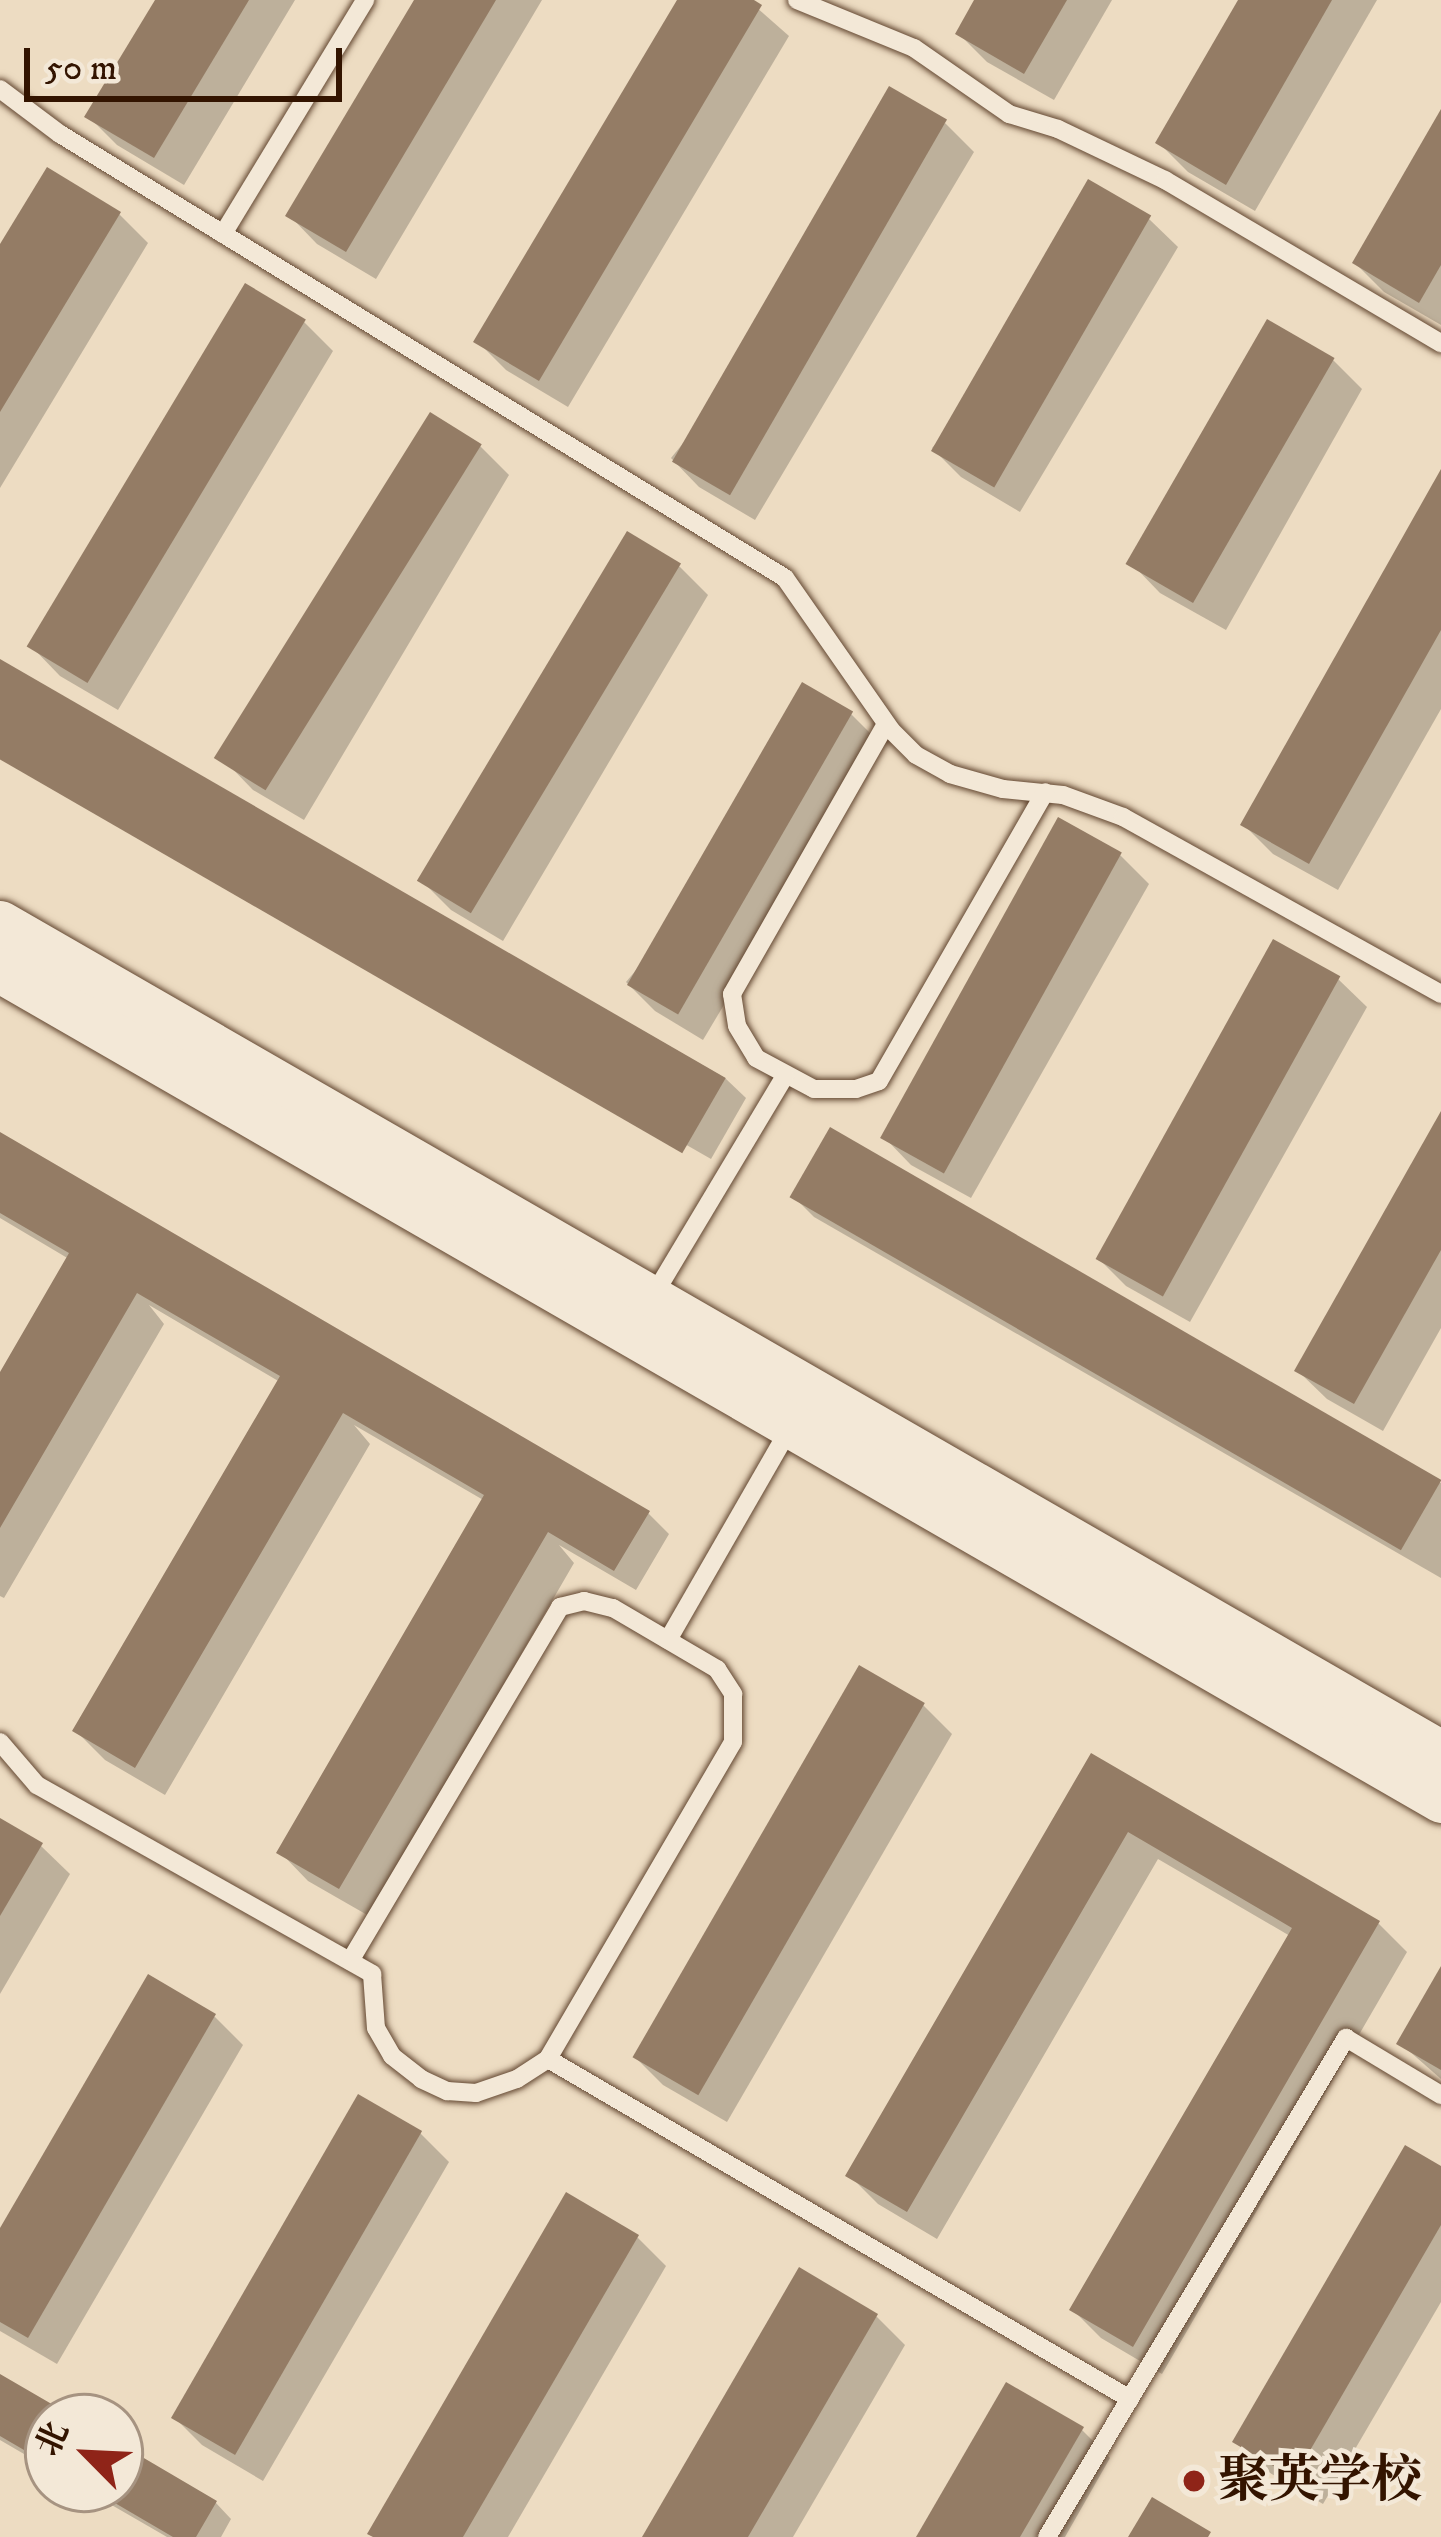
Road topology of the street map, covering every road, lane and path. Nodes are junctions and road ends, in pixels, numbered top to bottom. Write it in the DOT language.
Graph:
graph roads {
  1 [pos="364,0"];
  2 [pos="797,0"];
  3 [pos="0,89"];
  4 [pos="224,234"];
  5 [pos="1441,343"];
  6 [pos="886,724"];
  7 [pos="1045,792"];
  8 [pos="0,923"];
  9 [pos="0,970"];
  10 [pos="1441,994"];
  11 [pos="785,1076"];
  12 [pos="652,1298"];
  13 [pos="791,1426"];
  14 [pos="668,1640"];
  15 [pos="0,1742"];
  16 [pos="1441,1753"];
  17 [pos="1441,1800"];
  18 [pos="350,1961"];
  19 [pos="548,2059"];
  20 [pos="1441,2095"];
  21 [pos="1130,2399"];
  22 [pos="1047,2537"];
  1 -- 4 [label="lane"];
  2 -- 5 [label="lane"];
  3 -- 4 [label="lane"];
  4 -- 6 [label="lane"];
  6 -- 7 [label="lane"];
  6 -- 11 [label="lane"];
  7 -- 10 [label="lane"];
  7 -- 11 [label="lane"];
  8 -- 12 [label="street"];
  9 -- 13 [label="street"];
  11 -- 12 [label="lane"];
  12 -- 16 [label="street"];
  13 -- 14 [label="lane"];
  13 -- 17 [label="street"];
  14 -- 18 [label="lane"];
  14 -- 19 [label="lane"];
  15 -- 18 [label="lane"];
  18 -- 19 [label="lane"];
  19 -- 21 [label="lane"];
  20 -- 21 [label="lane"];
  21 -- 22 [label="lane"];
}
